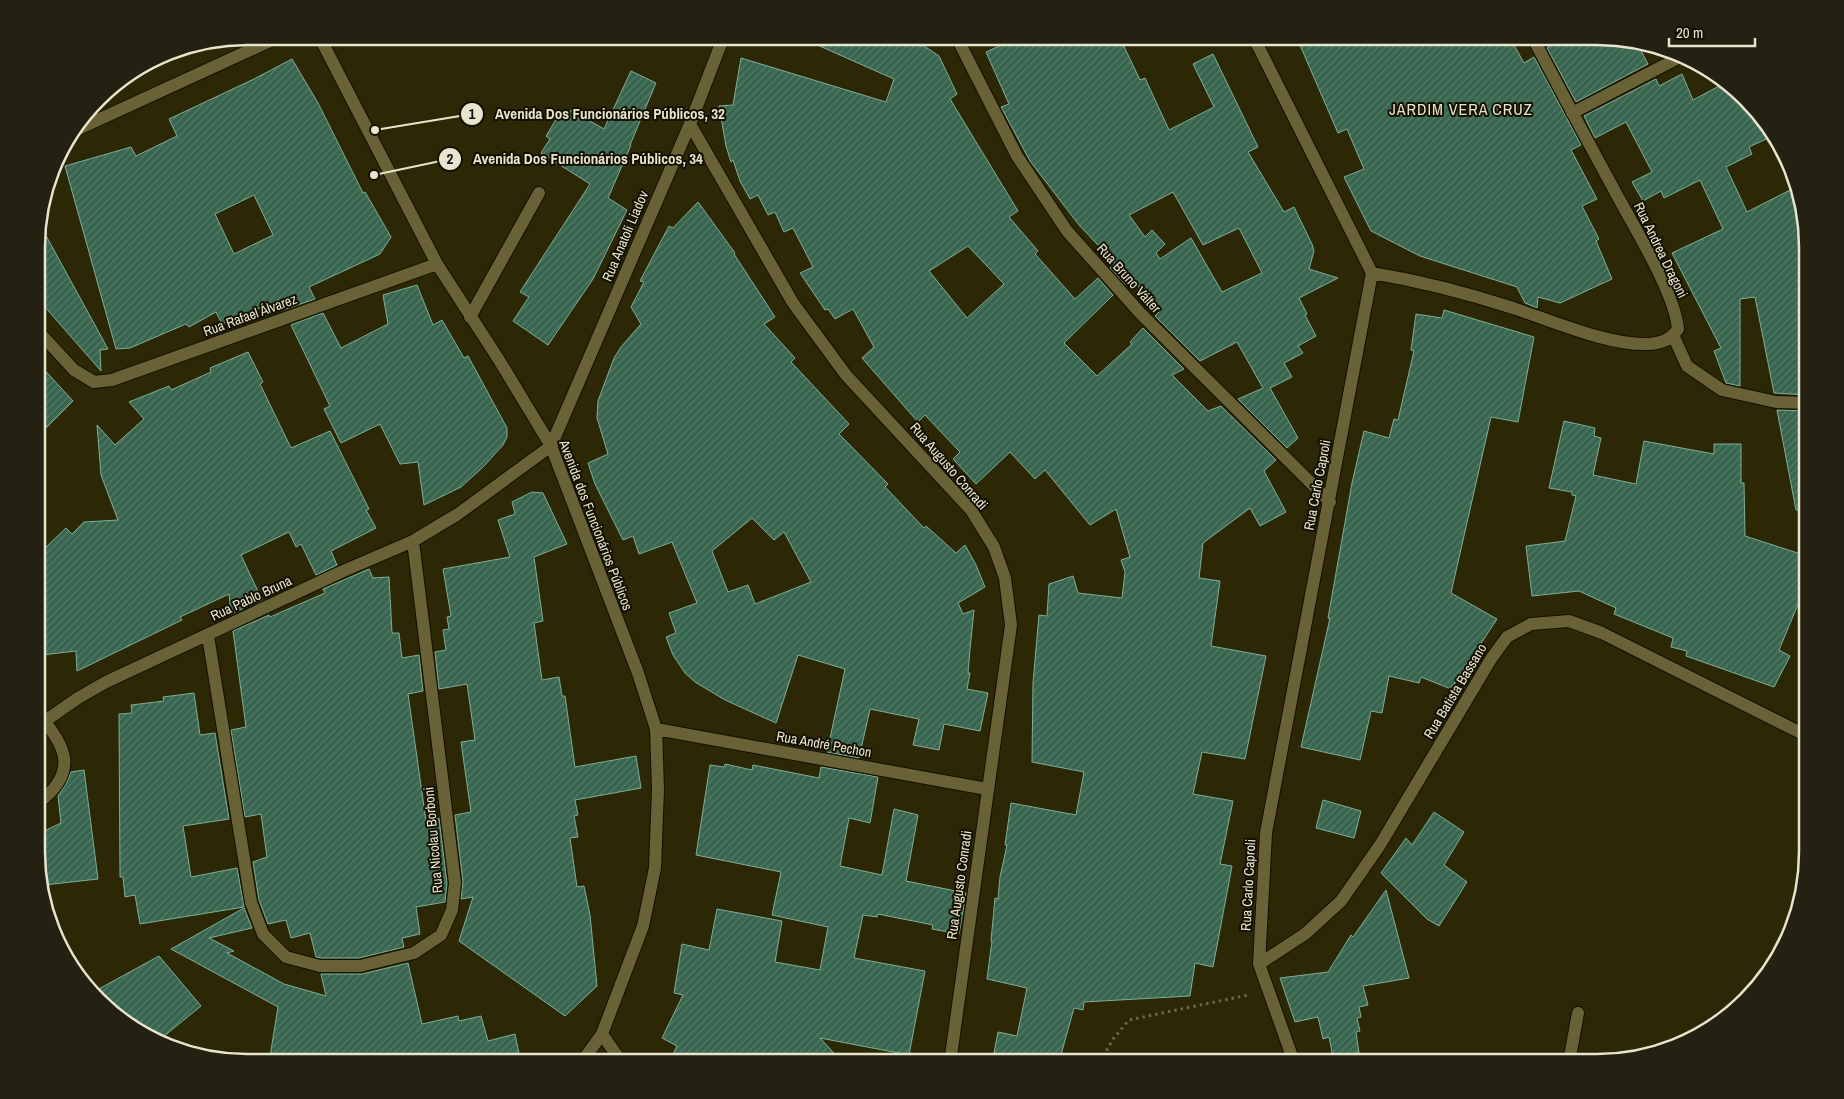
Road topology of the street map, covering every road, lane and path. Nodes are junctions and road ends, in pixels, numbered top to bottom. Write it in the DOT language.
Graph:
graph roads {
  1 [pos="262,45"];
  2 [pos="324,45"];
  3 [pos="721,45"];
  4 [pos="961,45"];
  5 [pos="1258,45"];
  6 [pos="1537,45"];
  7 [pos="1674,60"];
  8 [pos="1572,113"];
  9 [pos="690,124"];
  10 [pos="86,125"];
  11 [pos="539,193"];
  12 [pos="437,264"];
  13 [pos="1372,273"];
  14 [pos="470,317"];
  15 [pos="1673,335"];
  16 [pos="45,339"];
  17 [pos="1799,403"];
  18 [pos="551,446"];
  19 [pos="1330,502"];
  20 [pos="412,542"];
  21 [pos="208,636"];
  22 [pos="45,715"];
  23 [pos="45,722"];
  24 [pos="656,729"];
  25 [pos="1799,732"];
  26 [pos="987,789"];
  27 [pos="45,796"];
  28 [pos="1259,964"];
  29 [pos="1269,991"];
  30 [pos="1578,1013"];
  31 [pos="602,1034"];
  32 [pos="588,1054"];
  33 [pos="616,1054"];
  34 [pos="951,1054"];
  35 [pos="1105,1054"];
  36 [pos="1291,1054"];
  37 [pos="1570,1054"];
  1 -- 10 [label="street"];
  2 -- 12 [label="street, Avenida dos Funcionários Públicos"];
  3 -- 9 [label="street, Rua Anatoli Liadov"];
  4 -- 19 [label="street, Rua Bruno Válter"];
  5 -- 13 [label="street"];
  6 -- 8 [label="street, Rua Andrea Dragoni"];
  7 -- 8 [label="street"];
  8 -- 15 [label="street, Rua Andrea Dragoni"];
  9 -- 18 [label="street, Rua Anatoli Liadov"];
  9 -- 26 [label="street, Rua Augusto Conradi"];
  11 -- 14 [label="street"];
  12 -- 14 [label="street, Avenida dos Funcionários Públicos"];
  12 -- 16 [label="street, Rua Rafael Álvarez"];
  13 -- 15 [label="street"];
  13 -- 19 [label="street, Rua Carlo Caproli"];
  14 -- 18 [label="street, Avenida dos Funcionários Públicos"];
  15 -- 17 [label="street"];
  18 -- 20 [label="street, Rua Pablo Bruna"];
  18 -- 24 [label="street, Avenida dos Funcionários Públicos"];
  19 -- 28 [label="street, Rua Carlo Caproli"];
  20 -- 21 [label="street, Rua Pablo Bruna"];
  20 -- 21 [label="street, Rua Nicolau Borboni"];
  21 -- 22 [label="street, Rua Pablo Bruna"];
  23 -- 27 [label="street, Rua Pablo Bruna"];
  24 -- 26 [label="street, Rua André Pechon"];
  24 -- 31 [label="street, Avenida dos Funcionários Públicos"];
  25 -- 28 [label="street, Rua Batista Bassano"];
  26 -- 34 [label="street, Rua Augusto Conradi"];
  28 -- 29 [label="street"];
  29 -- 35 [label="path"];
  29 -- 36 [label="street"];
  30 -- 37 [label="street"];
  31 -- 32 [label="street, Avenida dos Funcionários Públicos"];
  31 -- 33 [label="street"];
}
